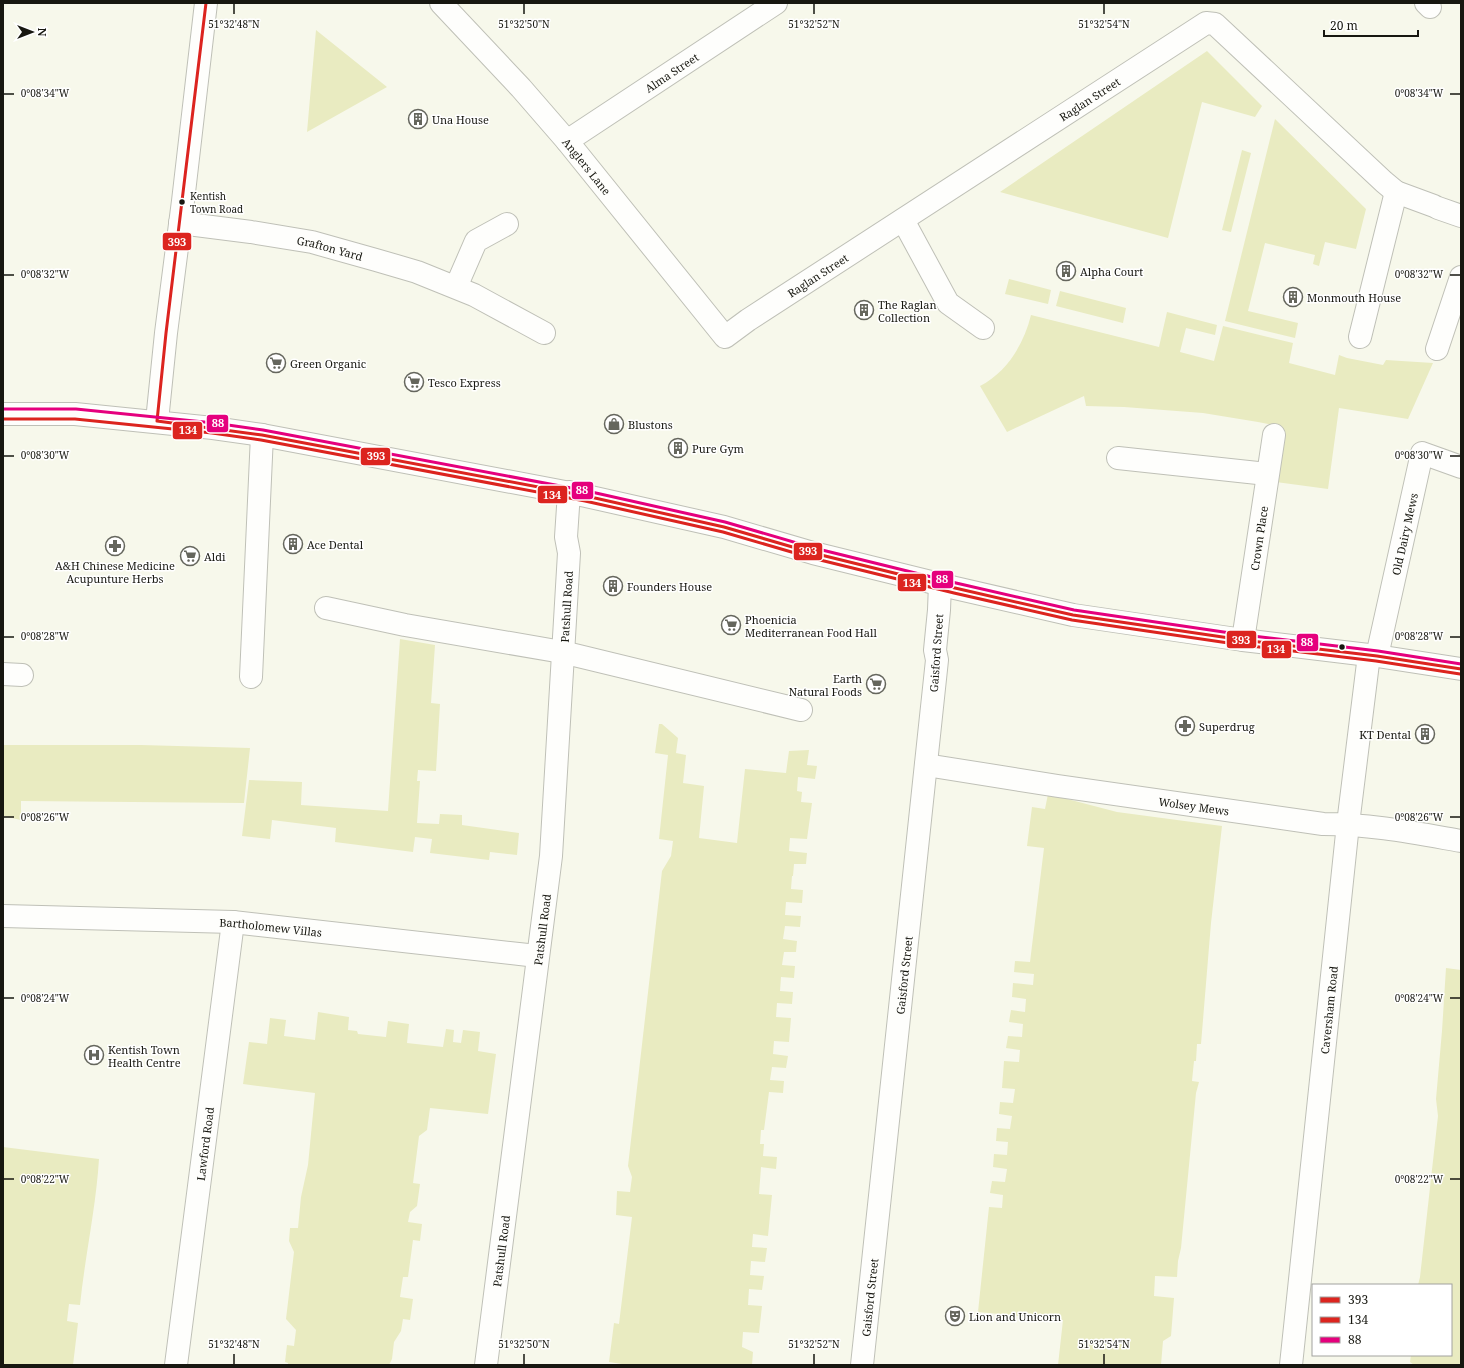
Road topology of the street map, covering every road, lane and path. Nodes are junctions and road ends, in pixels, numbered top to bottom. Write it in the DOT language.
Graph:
graph roads {
  1 [pos="206,3"];
  2 [pos="441,3"];
  3 [pos="776,3"];
  4 [pos="567,141"];
  5 [pos="1396,192"];
  6 [pos="1461,216"];
  7 [pos="904,220"];
  8 [pos="180,223"];
  9 [pos="507,224"];
  10 [pos="1461,277"];
  11 [pos="465,291"];
  12 [pos="983,328"];
  13 [pos="544,333"];
  14 [pos="725,337"];
  15 [pos="1360,337"];
  16 [pos="1437,349"];
  17 [pos="3,414"];
  18 [pos="157,421"];
  19 [pos="262,435"];
  20 [pos="1274,435"];
  21 [pos="1118,458"];
  22 [pos="1461,467"];
  23 [pos="1267,474"];
  24 [pos="569,492"];
  25 [pos="940,584"];
  26 [pos="326,608"];
  27 [pos="1243,640"];
  28 [pos="562,652"];
  29 [pos="1373,655"];
  30 [pos="1461,669"];
  31 [pos="251,677"];
  32 [pos="801,710"];
  33 [pos="926,764"];
  34 [pos="1348,824"];
  35 [pos="1461,841"];
  36 [pos="3,916"];
  37 [pos="233,922"];
  38 [pos="537,956"];
  39 [pos="176,1365"];
  40 [pos="486,1365"];
  41 [pos="862,1365"];
  42 [pos="1291,1365"];
  1 -- 8 [label="street"];
  2 -- 4 [label="street, Anglers Lane"];
  3 -- 4 [label="street, Alma Street"];
  4 -- 14 [label="street, Anglers Lane"];
  5 -- 6 [label="street, Raglan Street"];
  5 -- 7 [label="street, Raglan Street"];
  5 -- 15 [label="street"];
  7 -- 12 [label="street"];
  7 -- 14 [label="street, Raglan Street"];
  8 -- 11 [label="street, Grafton Yard"];
  8 -- 18 [label="street"];
  9 -- 11 [label="street"];
  10 -- 16 [label="street"];
  11 -- 13 [label="street, Grafton Yard"];
  17 -- 18 [label="street"];
  18 -- 19 [label="street"];
  19 -- 24 [label="street"];
  19 -- 31 [label="street"];
  20 -- 23 [label="street, Crown Place"];
  21 -- 23 [label="street"];
  22 -- 29 [label="street, Old Dairy Mews"];
  23 -- 27 [label="street, Crown Place"];
  24 -- 25 [label="street"];
  24 -- 28 [label="street, Patshull Road"];
  25 -- 27 [label="street"];
  25 -- 33 [label="street, Gaisford Street"];
  26 -- 28 [label="street"];
  27 -- 29 [label="street"];
  28 -- 32 [label="street"];
  28 -- 38 [label="street, Patshull Road"];
  29 -- 30 [label="street"];
  29 -- 34 [label="street, Caversham Road"];
  33 -- 34 [label="street, Wolsey Mews"];
  33 -- 41 [label="street, Gaisford Street"];
  34 -- 35 [label="street, Wolsey Mews"];
  34 -- 42 [label="street, Caversham Road"];
  36 -- 37 [label="street, Bartholomew Villas"];
  37 -- 38 [label="street, Bartholomew Villas"];
  37 -- 39 [label="street, Lawford Road"];
  38 -- 40 [label="street, Patshull Road"];
}
